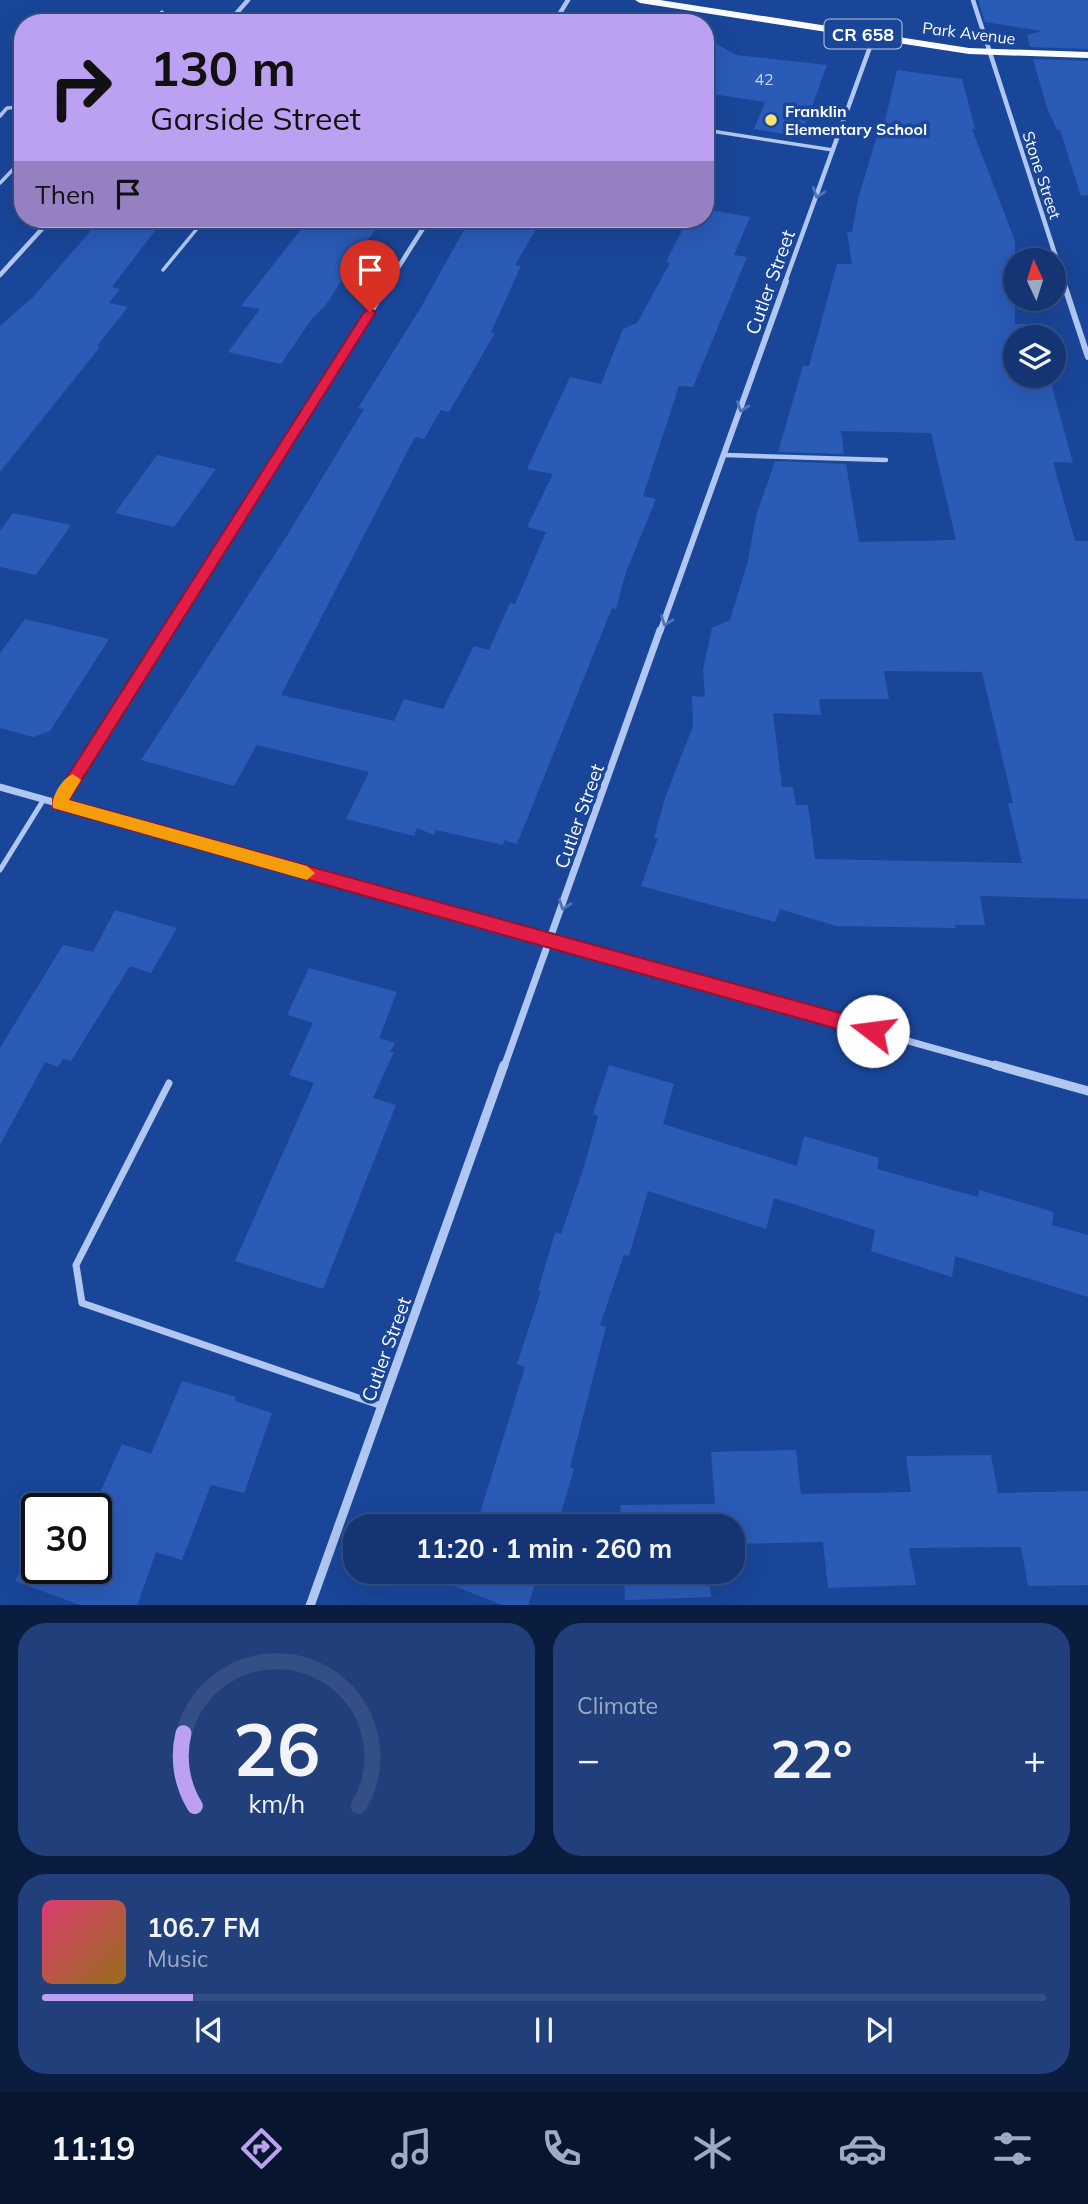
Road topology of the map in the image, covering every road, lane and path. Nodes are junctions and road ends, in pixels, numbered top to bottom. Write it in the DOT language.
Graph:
graph roads {
  1 [pos="248,0"];
  2 [pos="640,0"];
  3 [pos="973,0"];
  4 [pos="236,14"];
  5 [pos="874,36"];
  6 [pos="990,53"];
  7 [pos="1088,55"];
  8 [pos="14,108"];
  9 [pos="0,116"];
  10 [pos="714,131"];
  11 [pos="833,150"];
  12 [pos="14,168"];
  13 [pos="0,183"];
  14 [pos="43,228"];
  15 [pos="198,228"];
  16 [pos="423,228"];
  17 [pos="163,270"];
  18 [pos="0,275"];
  19 [pos="1088,357"];
  20 [pos="725,455"];
  21 [pos="886,460"];
  22 [pos="0,787"];
  23 [pos="44,799"];
  24 [pos="58,803"];
  25 [pos="0,870"];
  26 [pos="551,941"];
  27 [pos="169,1083"];
  28 [pos="1088,1091"];
  29 [pos="382,1406"];
  30 [pos="310,1605"];
  1 -- 4 [label="street"];
  2 -- 5 [label="main road, Park Avenue / CR 658"];
  3 -- 6 [label="street, Stone Street"];
  5 -- 6 [label="main road, Park Avenue / CR 658"];
  5 -- 11 [label="street, Cutler Street"];
  6 -- 7 [label="main road, Park Avenue / CR 658"];
  6 -- 19 [label="street, Stone Street"];
  8 -- 9 [label="lane"];
  10 -- 11 [label="lane"];
  11 -- 20 [label="street, Cutler Street, one-way"];
  12 -- 13 [label="lane"];
  14 -- 18 [label="street"];
  15 -- 17 [label="lane"];
  16 -- 24 [label="street"];
  20 -- 21 [label="lane"];
  20 -- 26 [label="street, Cutler Street, one-way"];
  22 -- 23 [label="street"];
  23 -- 24 [label="street"];
  23 -- 25 [label="lane"];
  24 -- 26 [label="street"];
  26 -- 28 [label="street"];
  26 -- 29 [label="street, Cutler Street"];
  27 -- 29 [label="lane"];
  29 -- 30 [label="street, Cutler Street"];
}
